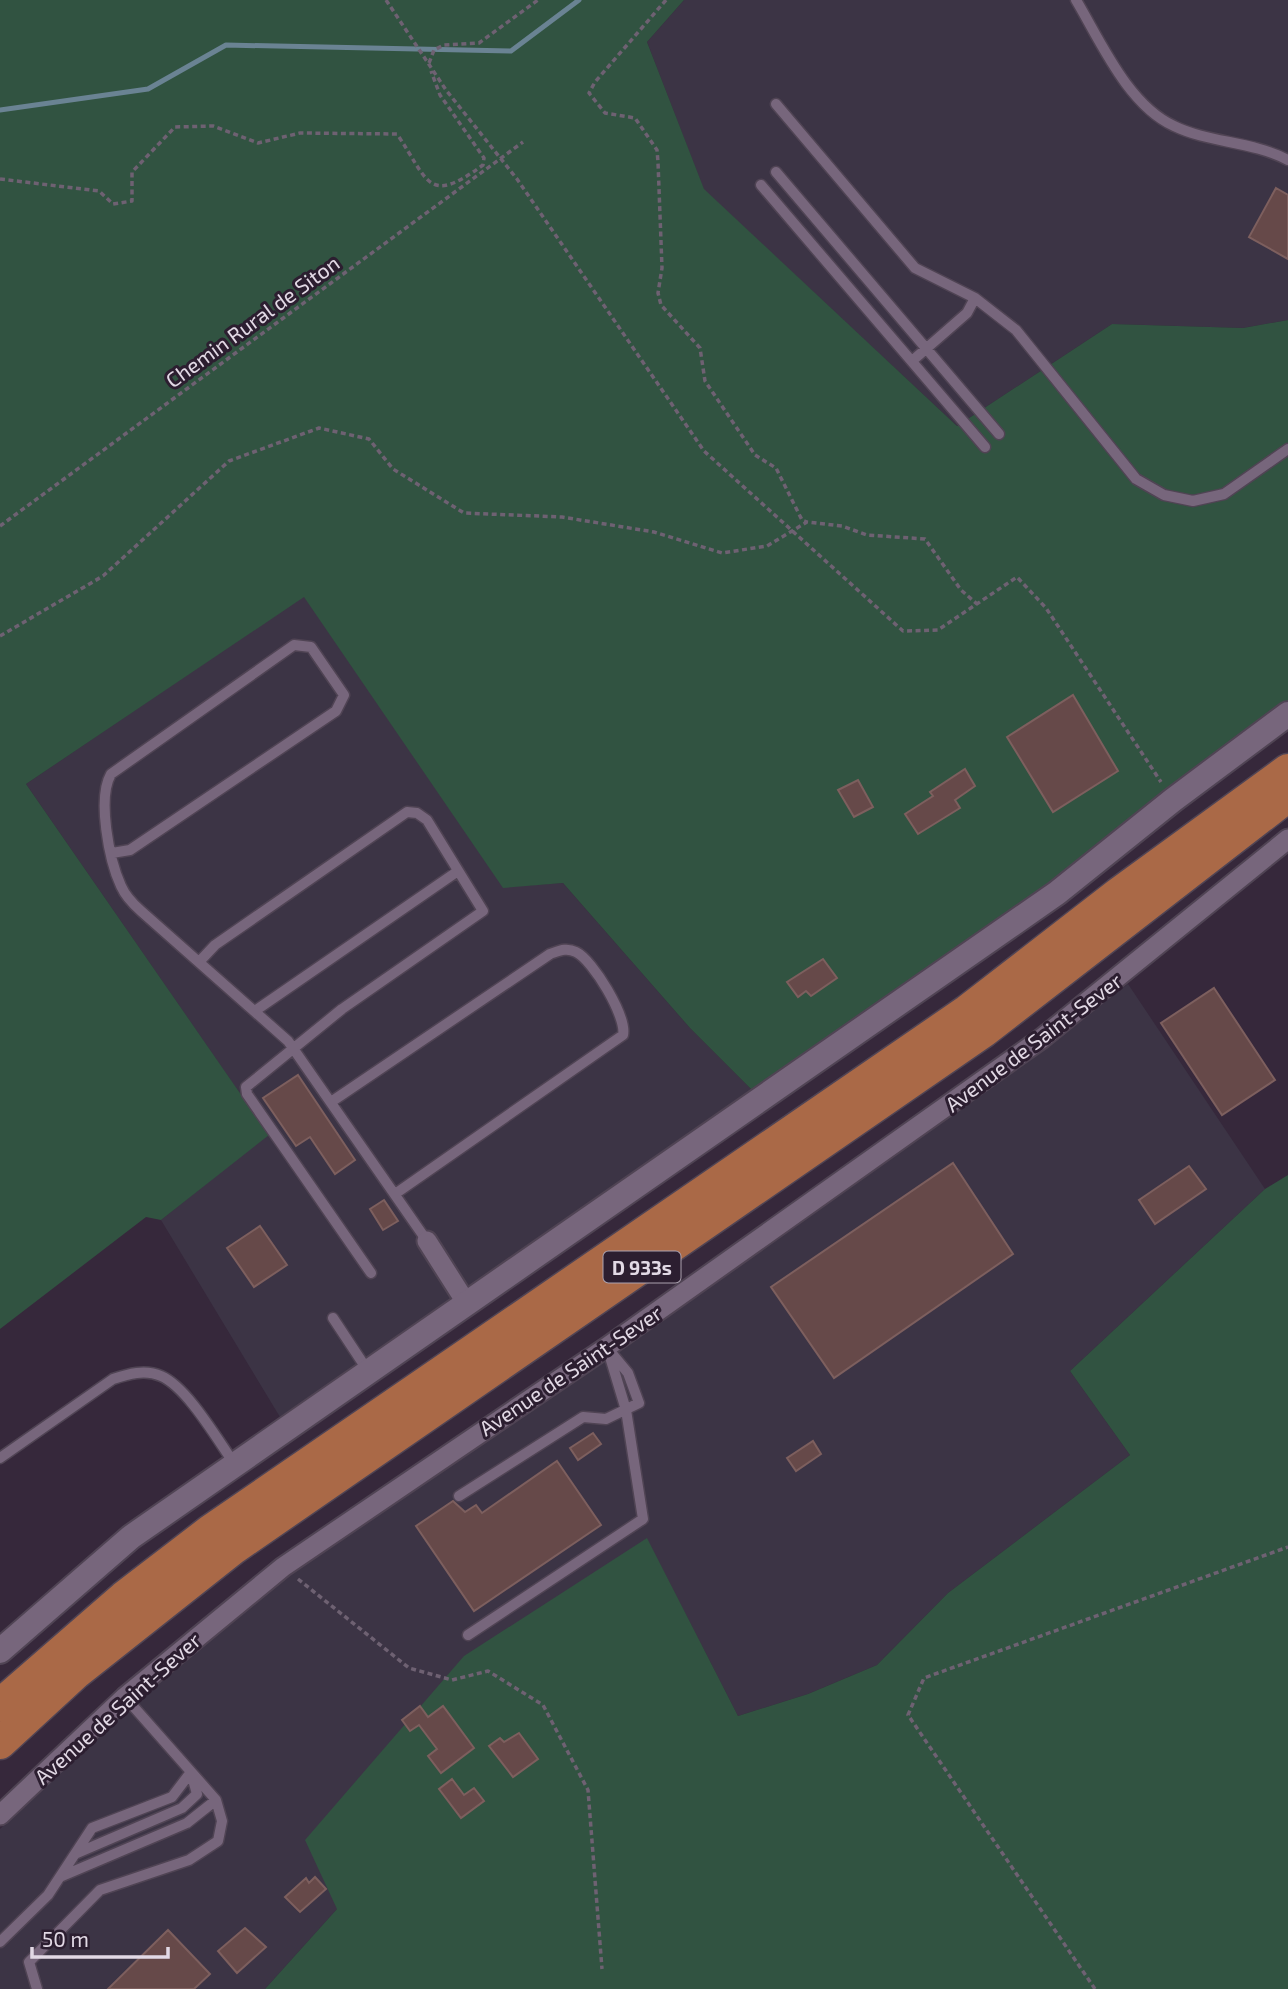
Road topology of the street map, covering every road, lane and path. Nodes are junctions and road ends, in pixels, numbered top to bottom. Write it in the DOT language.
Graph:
graph roads {
  1 [pos="386,0"];
  2 [pos="538,0"];
  3 [pos="666,0"];
  4 [pos="1076,0"];
  5 [pos="429,64"];
  6 [pos="776,104"];
  7 [pos="523,142"];
  8 [pos="501,158"];
  9 [pos="1288,160"];
  10 [pos="776,172"];
  11 [pos="0,179"];
  12 [pos="761,185"];
  13 [pos="975,298"];
  14 [pos="926,348"];
  15 [pos="912,361"];
  16 [pos="999,434"];
  17 [pos="985,447"];
  18 [pos="1288,449"];
  19 [pos="807,522"];
  20 [pos="0,526"];
  21 [pos="791,530"];
  22 [pos="977,604"];
  23 [pos="0,636"];
  24 [pos="1288,714"];
  25 [pos="1288,770"];
  26 [pos="1288,796"];
  27 [pos="1173,800"];
  28 [pos="1288,839"];
  29 [pos="112,853"];
  30 [pos="458,871"];
  31 [pos="200,962"];
  32 [pos="255,1010"];
  33 [pos="294,1050"];
  34 [pos="331,1102"];
  35 [pos="395,1194"];
  36 [pos="427,1241"];
  37 [pos="372,1273"];
  38 [pos="467,1304"];
  39 [pos="333,1318"];
  40 [pos="607,1346"];
  41 [pos="369,1371"];
  42 [pos="626,1410"];
  43 [pos="0,1458"];
  44 [pos="234,1462"];
  45 [pos="459,1496"];
  46 [pos="1288,1547"];
  47 [pos="283,1567"];
  48 [pos="468,1635"];
  49 [pos="0,1651"];
  50 [pos="125,1697"];
  51 [pos="0,1705"];
  52 [pos="0,1743"];
  53 [pos="191,1772"];
  54 [pos="215,1800"];
  55 [pos="0,1815"];
  56 [pos="75,1854"];
  57 [pos="60,1878"];
  58 [pos="0,1942"];
  59 [pos="602,1969"];
  60 [pos="37,1989"];
  61 [pos="1095,1989"];
  1 -- 5 [label="path"];
  2 -- 5 [label="path"];
  3 -- 19 [label="path"];
  4 -- 9 [label="lane"];
  5 -- 8 [label="path"];
  5 -- 11 [label="path"];
  6 -- 13 [label="lane"];
  7 -- 8 [label="path, Chemin Rural de Siton"];
  8 -- 20 [label="path, Chemin Rural de Siton"];
  8 -- 21 [label="path"];
  10 -- 14 [label="lane"];
  12 -- 15 [label="lane"];
  13 -- 14 [label="lane"];
  13 -- 18 [label="lane"];
  14 -- 15 [label="lane"];
  14 -- 16 [label="lane"];
  15 -- 17 [label="lane"];
  19 -- 21 [label="path"];
  19 -- 22 [label="path"];
  21 -- 22 [label="path"];
  21 -- 23 [label="path"];
  22 -- 27 [label="path"];
  24 -- 27 [label="street"];
  25 -- 51 [label="main road, D 933s"];
  26 -- 52 [label="main road, D 933s"];
  27 -- 38 [label="street"];
  28 -- 40 [label="street, Avenue de Saint-Sever"];
  29 -- 29 [label="lane"];
  29 -- 31 [label="lane"];
  30 -- 31 [label="lane"];
  30 -- 32 [label="lane"];
  30 -- 33 [label="lane"];
  31 -- 32 [label="lane"];
  32 -- 33 [label="lane"];
  33 -- 34 [label="lane"];
  33 -- 37 [label="lane"];
  34 -- 35 [label="lane"];
  34 -- 35 [label="lane"];
  35 -- 36 [label="lane"];
  36 -- 38 [label="street"];
  38 -- 41 [label="street"];
  39 -- 41 [label="lane"];
  40 -- 42 [label="lane"];
  40 -- 47 [label="street, Avenue de Saint-Sever"];
  41 -- 44 [label="street"];
  42 -- 45 [label="lane"];
  42 -- 48 [label="lane"];
  43 -- 44 [label="lane"];
  44 -- 49 [label="street"];
  46 -- 61 [label="path"];
  47 -- 50 [label="street, Avenue de Saint-Sever"];
  47 -- 59 [label="path"];
  50 -- 53 [label="lane"];
  50 -- 55 [label="street, Avenue de Saint-Sever"];
  53 -- 54 [label="lane"];
  53 -- 56 [label="lane"];
  53 -- 56 [label="lane"];
  54 -- 57 [label="lane"];
  54 -- 60 [label="lane"];
  56 -- 57 [label="lane"];
  57 -- 58 [label="lane"];
}
